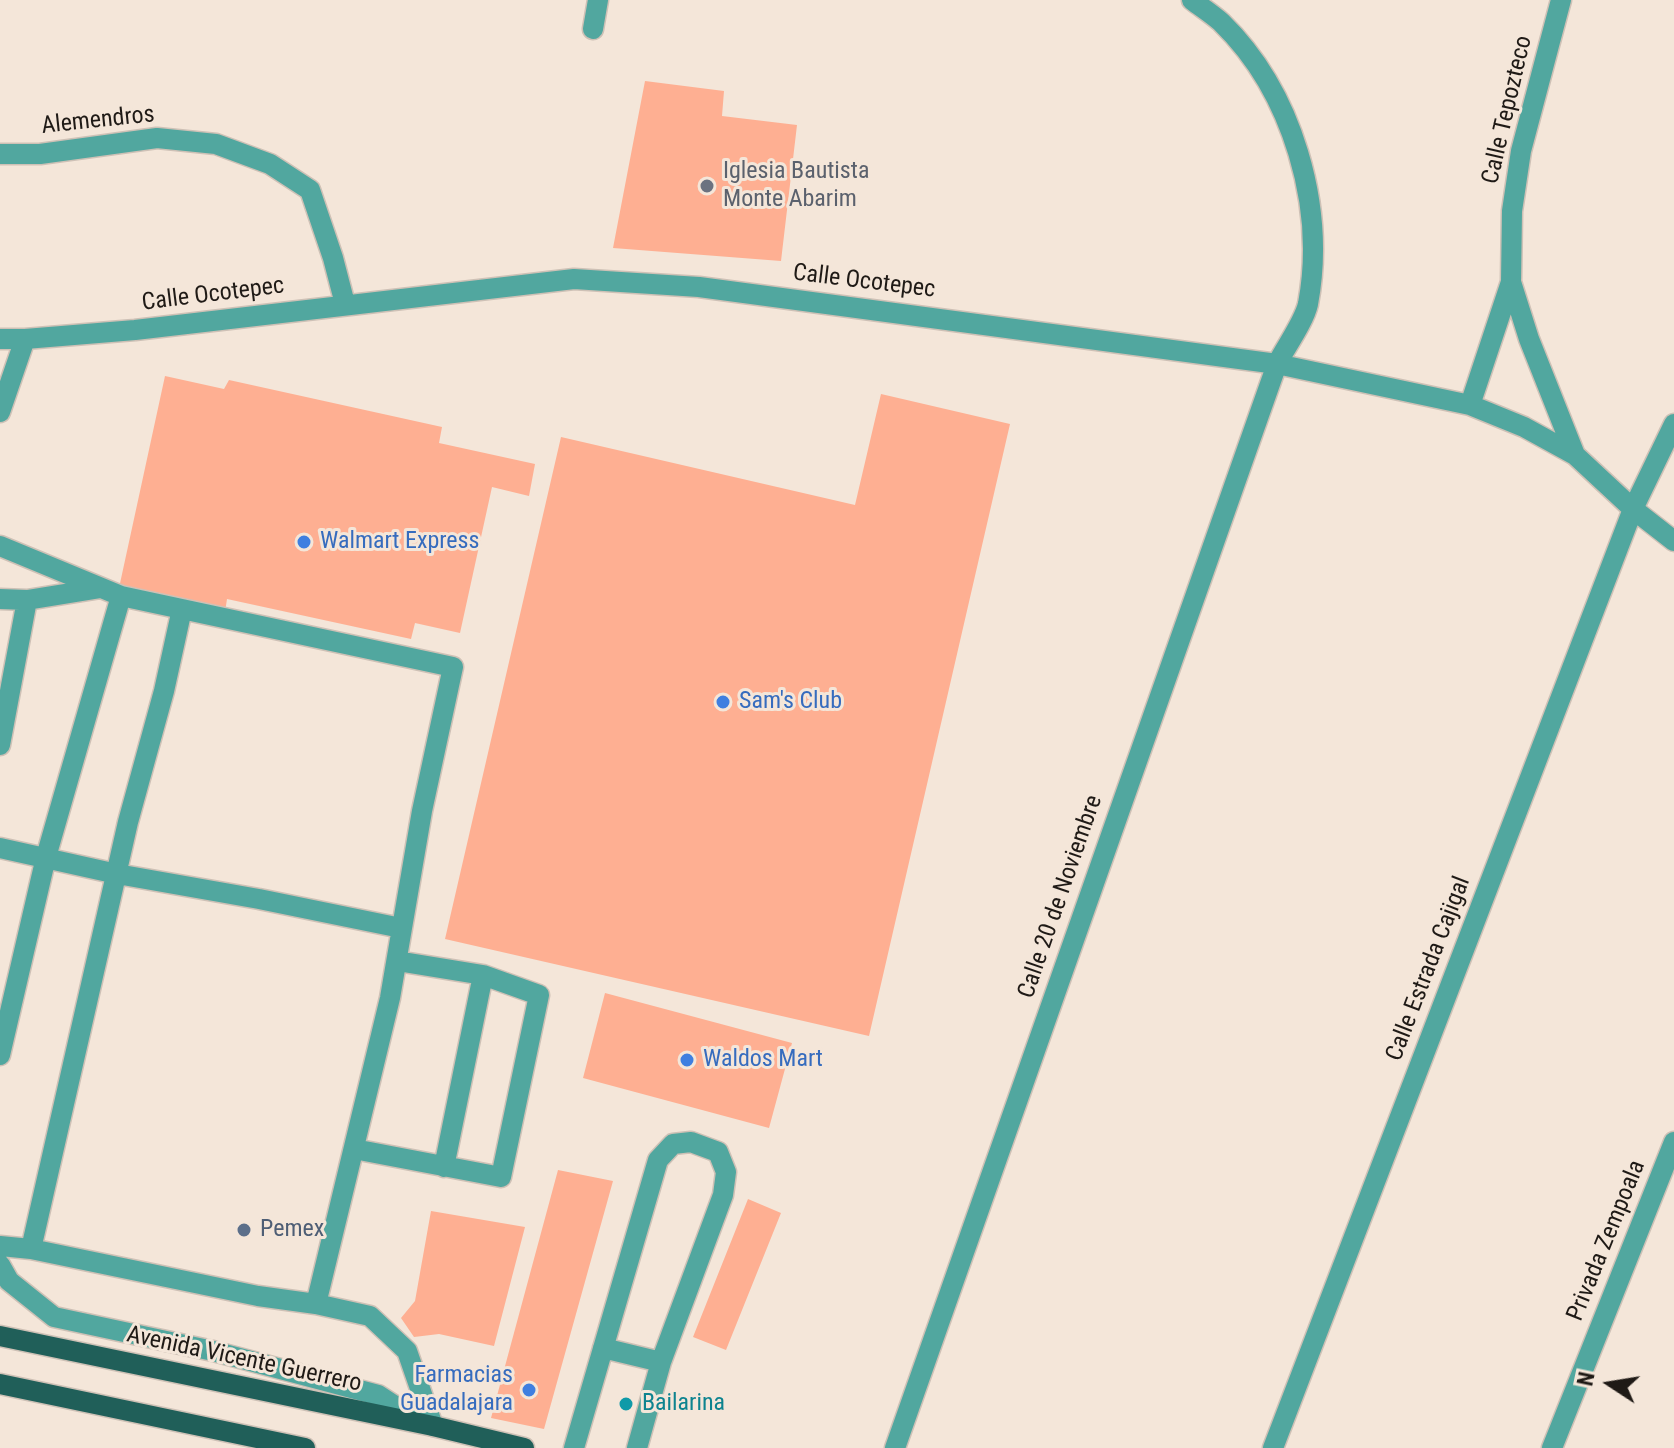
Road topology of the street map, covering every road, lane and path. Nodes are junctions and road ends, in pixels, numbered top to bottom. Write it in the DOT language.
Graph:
graph roads {
  1 [pos="598,0"];
  2 [pos="1192,0"];
  3 [pos="1561,0"];
  4 [pos="593,29"];
  5 [pos="0,154"];
  6 [pos="1511,282"];
  7 [pos="345,304"];
  8 [pos="0,339"];
  9 [pos="25,339"];
  10 [pos="1277,364"];
  11 [pos="1470,405"];
  12 [pos="0,412"];
  13 [pos="1674,424"];
  14 [pos="1575,455"];
  15 [pos="1633,509"];
  16 [pos="1674,541"];
  17 [pos="0,546"];
  18 [pos="101,588"];
  19 [pos="121,596"];
  20 [pos="0,599"];
  21 [pos="27,600"];
  22 [pos="182,609"];
  23 [pos="0,745"];
  24 [pos="0,848"];
  25 [pos="46,857"];
  26 [pos="117,874"];
  27 [pos="401,928"];
  28 [pos="397,961"];
  29 [pos="483,975"];
  30 [pos="0,1055"];
  31 [pos="1674,1142"];
  32 [pos="354,1149"];
  33 [pos="444,1167"];
  34 [pos="0,1246"];
  35 [pos="31,1249"];
  36 [pos="0,1265"];
  37 [pos="316,1304"];
  38 [pos="0,1336"];
  39 [pos="603,1348"];
  40 [pos="661,1362"];
  41 [pos="0,1384"];
  42 [pos="427,1424"];
  43 [pos="305,1448"];
  44 [pos="524,1448"];
  45 [pos="574,1448"];
  46 [pos="637,1448"];
  47 [pos="895,1448"];
  48 [pos="1273,1448"];
  49 [pos="1552,1448"];
  1 -- 4 [label="street"];
  2 -- 10 [label="street, Calle 20 de Noviembre"];
  3 -- 6 [label="street, Calle Tepozteco"];
  5 -- 7 [label="street, Alemendros"];
  6 -- 11 [label="street, Calle Tepozteco"];
  6 -- 14 [label="street, Calle Tepozteco"];
  7 -- 9 [label="street, Calle Ocotepec"];
  7 -- 10 [label="street, Calle Ocotepec"];
  8 -- 9 [label="street, Calle Ocotepec"];
  9 -- 12 [label="street"];
  10 -- 11 [label="street, Calle Ocotepec"];
  10 -- 47 [label="street, Calle 20 de Noviembre"];
  11 -- 14 [label="street, Calle Ocotepec"];
  13 -- 15 [label="street, Calle Estrada Cajigal"];
  14 -- 15 [label="street, Calle Ocotepec"];
  15 -- 16 [label="street, Calle Ocotepec"];
  15 -- 48 [label="street, Calle Estrada Cajigal"];
  17 -- 18 [label="street"];
  18 -- 19 [label="street"];
  18 -- 21 [label="street"];
  19 -- 22 [label="street"];
  19 -- 25 [label="street"];
  20 -- 21 [label="street"];
  21 -- 23 [label="street"];
  22 -- 26 [label="street"];
  22 -- 27 [label="street"];
  24 -- 25 [label="street"];
  25 -- 26 [label="street"];
  25 -- 30 [label="street"];
  26 -- 27 [label="street"];
  26 -- 35 [label="street"];
  27 -- 28 [label="street"];
  28 -- 29 [label="street"];
  28 -- 32 [label="street"];
  29 -- 33 [label="street"];
  29 -- 33 [label="street"];
  31 -- 49 [label="street, Privada Zempoala"];
  32 -- 33 [label="street"];
  32 -- 37 [label="street"];
  34 -- 35 [label="street"];
  35 -- 37 [label="street"];
  36 -- 42 [label="street"];
  37 -- 42 [label="street"];
  38 -- 42 [label="main road, Avenida Vicente Guerrero"];
  39 -- 40 [label="street"];
  39 -- 40 [label="street"];
  39 -- 45 [label="street"];
  40 -- 46 [label="street"];
  41 -- 43 [label="main road"];
  42 -- 44 [label="main road, Avenida Vicente Guerrero"];
}
